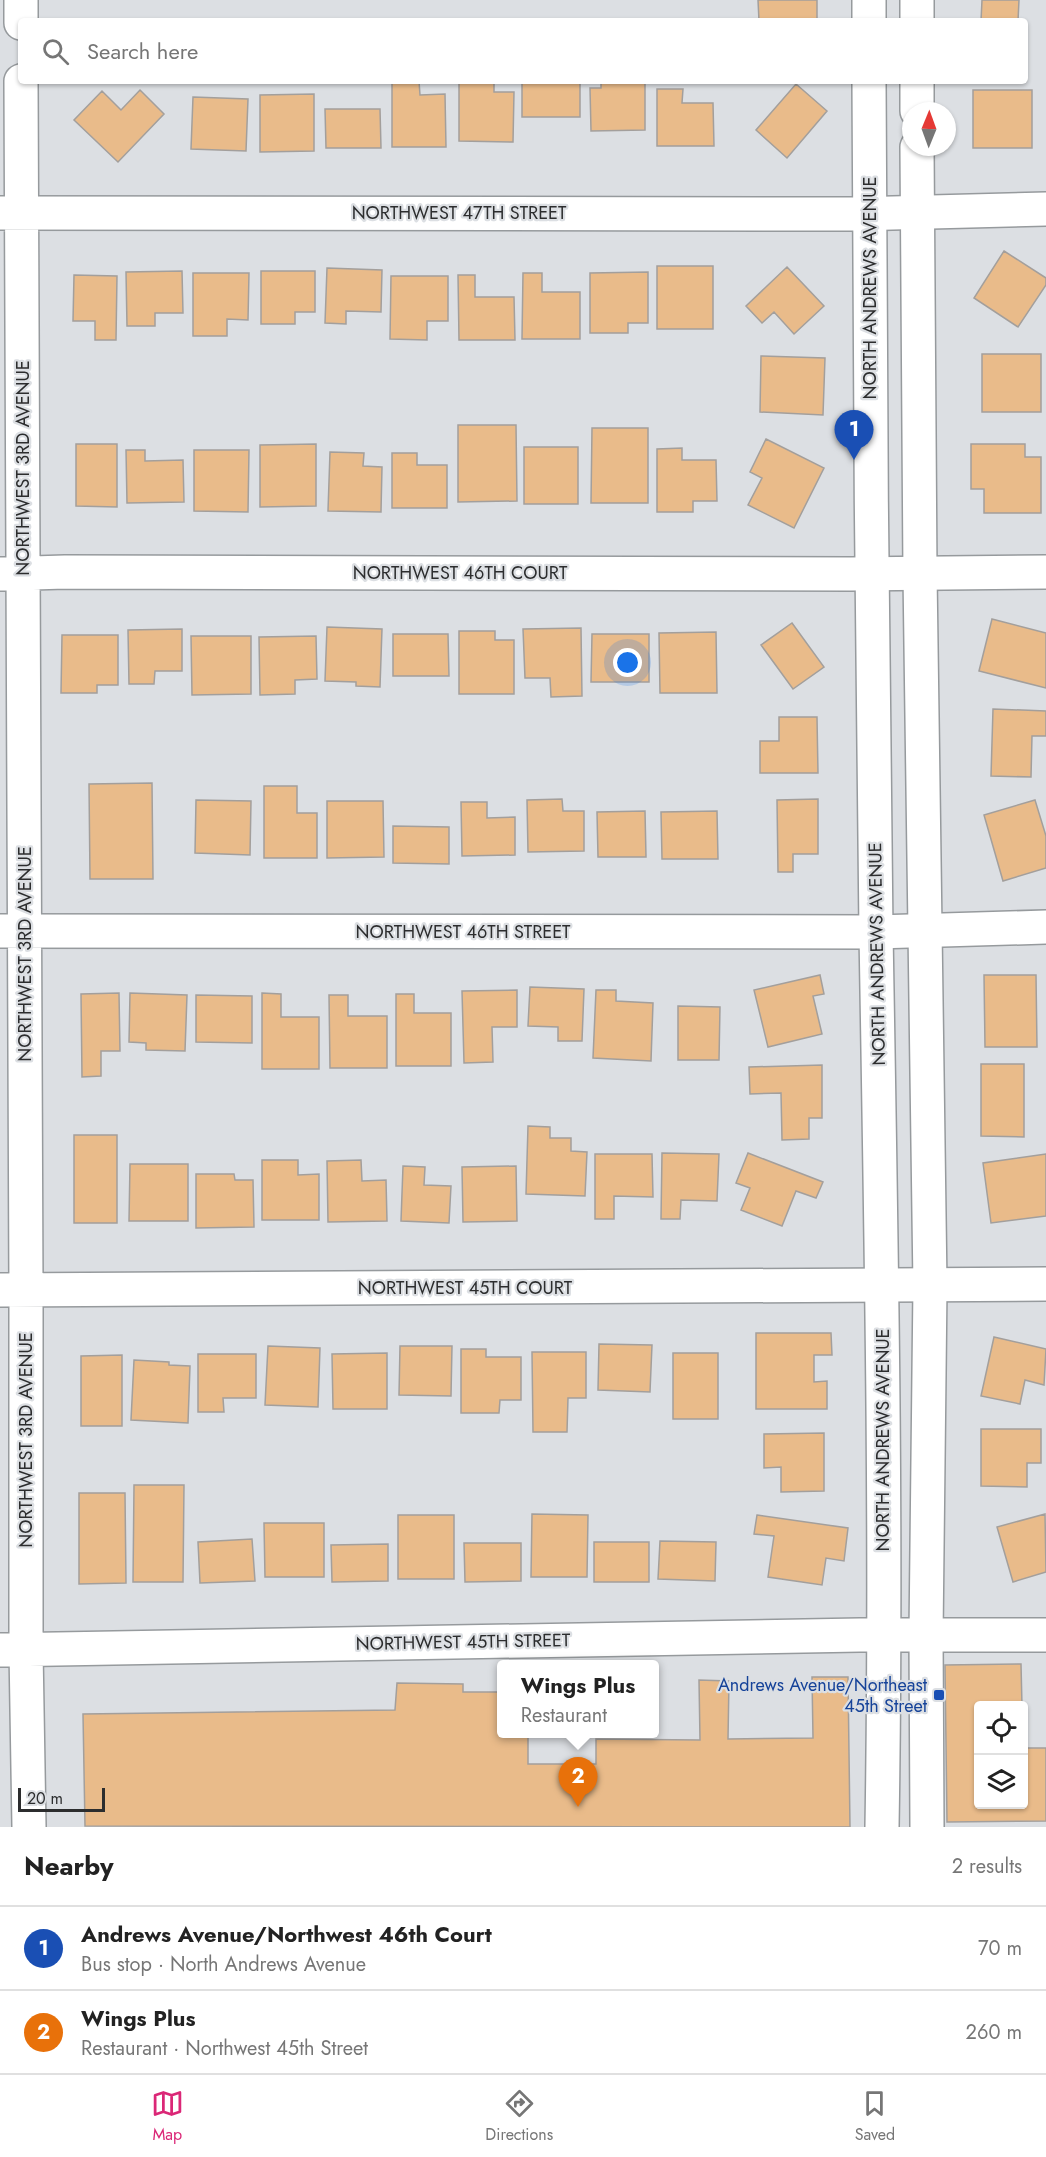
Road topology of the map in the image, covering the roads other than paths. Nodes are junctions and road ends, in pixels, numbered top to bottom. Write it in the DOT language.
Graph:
graph roads {
  1 [pos="21,0"];
  2 [pos="869,0"];
  3 [pos="917,0"];
  4 [pos="21,18"];
  5 [pos="869,18"];
  6 [pos="917,18"];
  7 [pos="21,84"];
  8 [pos="869,84"];
  9 [pos="917,84"];
  10 [pos="917,102"];
  11 [pos="917,156"];
  12 [pos="1046,209"];
  13 [pos="11,212"];
  14 [pos="918,212"];
  15 [pos="870,214"];
  16 [pos="1046,572"];
  17 [pos="12,574"];
  18 [pos="872,574"];
  19 [pos="920,574"];
  20 [pos="1046,927"];
  21 [pos="925,930"];
  22 [pos="12,931"];
  23 [pos="876,932"];
  24 [pos="1046,1284"];
  25 [pos="882,1286"];
  26 [pos="930,1286"];
  27 [pos="13,1290"];
  28 [pos="885,1635"];
  29 [pos="926,1635"];
  30 [pos="1046,1635"];
  31 [pos="13,1650"];
  32 [pos="29,1827"];
  33 [pos="882,1827"];
  34 [pos="927,1827"];
  1 -- 4 [label="street"];
  2 -- 5 [label="street"];
  3 -- 6 [label="street"];
  7 -- 13 [label="street, NORTHWEST 3RD AVENUE"];
  8 -- 15 [label="street, NORTH ANDREWS AVENUE"];
  9 -- 10 [label="street"];
  11 -- 14 [label="street"];
  12 -- 14 [label="street, NORTHWEST 47TH STREET"];
  13 -- 15 [label="street, NORTHWEST 47TH STREET"];
  13 -- 17 [label="street, NORTHWEST 3RD AVENUE"];
  14 -- 15 [label="street, NORTHWEST 47TH STREET"];
  14 -- 19 [label="street"];
  15 -- 18 [label="street, NORTH ANDREWS AVENUE"];
  16 -- 19 [label="street, NORTHWEST 46TH COURT"];
  17 -- 18 [label="street, NORTHWEST 46TH COURT"];
  17 -- 22 [label="street, NORTHWEST 3RD AVENUE"];
  18 -- 19 [label="street, NORTHWEST 46TH COURT"];
  18 -- 23 [label="street, NORTH ANDREWS AVENUE"];
  19 -- 21 [label="street"];
  20 -- 21 [label="street, NORTHWEST 46TH STREET"];
  21 -- 23 [label="street, NORTHWEST 46TH STREET"];
  21 -- 26 [label="street"];
  22 -- 23 [label="street, NORTHWEST 46TH STREET"];
  22 -- 27 [label="street, NORTHWEST 3RD AVENUE"];
  23 -- 25 [label="street, NORTH ANDREWS AVENUE"];
  24 -- 26 [label="street, NORTHWEST 45TH COURT"];
  25 -- 26 [label="street, NORTHWEST 45TH COURT"];
  25 -- 27 [label="street, NORTHWEST 45TH COURT"];
  25 -- 28 [label="street, NORTH ANDREWS AVENUE"];
  26 -- 29 [label="street"];
  27 -- 31 [label="street, NORTHWEST 3RD AVENUE"];
  28 -- 29 [label="street, NORTHWEST 45TH STREET"];
  28 -- 31 [label="street, NORTHWEST 45TH STREET"];
  28 -- 33 [label="street, NORTH ANDREWS AVENUE"];
  29 -- 30 [label="street, NORTHWEST 45TH STREET"];
  29 -- 34 [label="street"];
  31 -- 32 [label="street, NORTHWEST 3RD AVENUE"];
}
